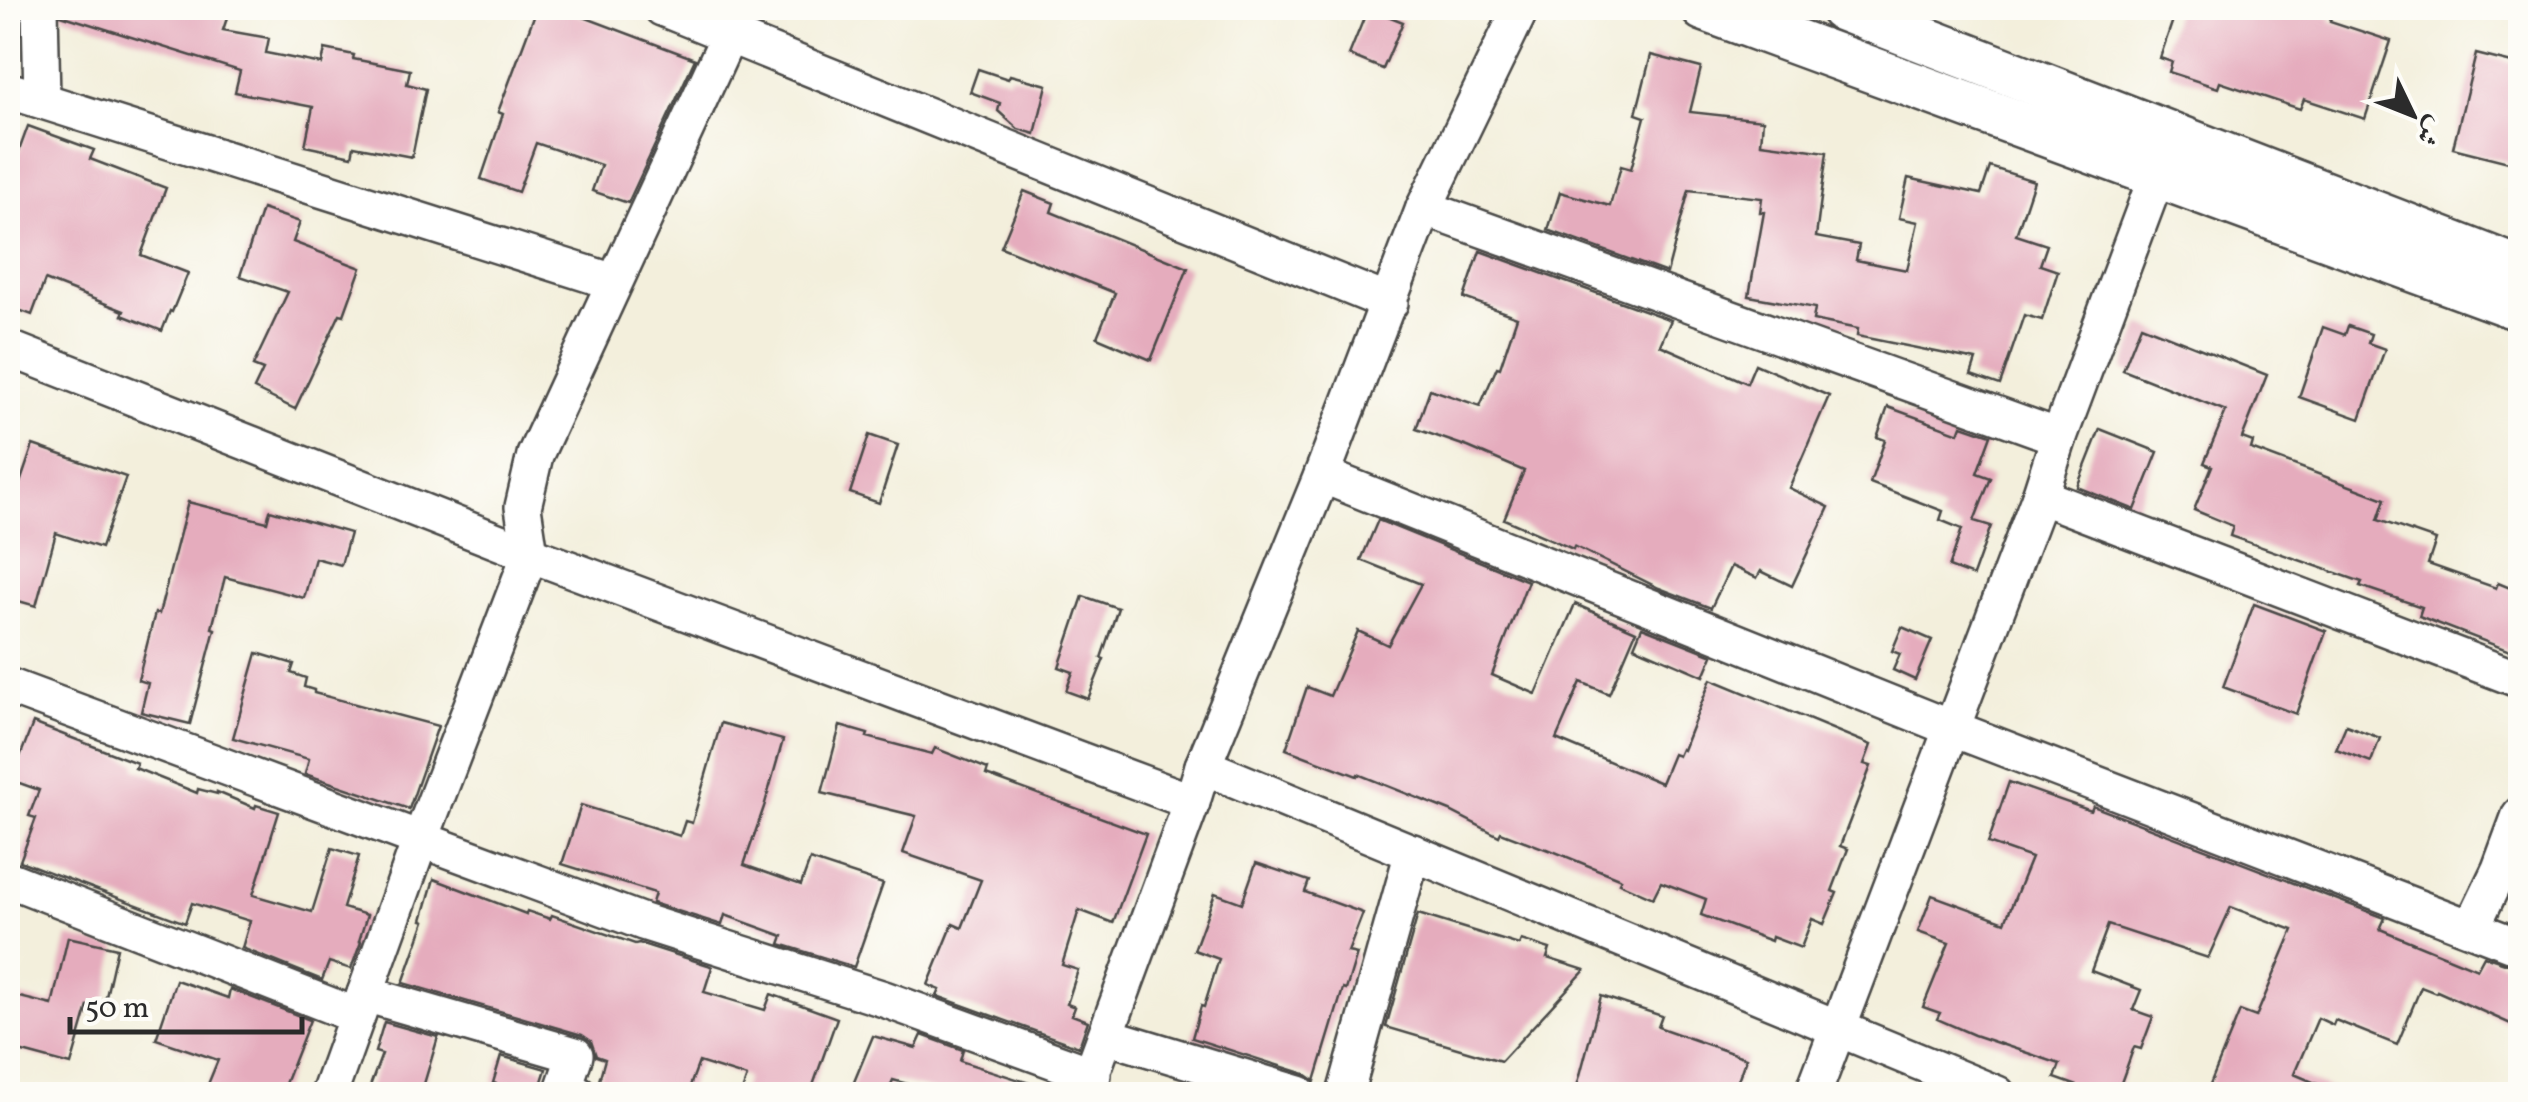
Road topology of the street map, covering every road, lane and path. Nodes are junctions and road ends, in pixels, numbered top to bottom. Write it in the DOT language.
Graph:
graph roads {
  1 [pos="40,8"];
  2 [pos="662,8"];
  3 [pos="1521,8"];
  4 [pos="1704,8"];
  5 [pos="1842,8"];
  6 [pos="715,21"];
  7 [pos="24,95"];
  8 [pos="2158,173"];
  9 [pos="1424,208"];
  10 [pos="2520,270"];
  11 [pos="614,282"];
  12 [pos="1390,303"];
  13 [pos="2520,308"];
  14 [pos="8,349"];
  15 [pos="2059,437"];
  16 [pos="1322,475"];
  17 [pos="2040,496"];
  18 [pos="530,554"];
  19 [pos="2520,680"];
  20 [pos="8,686"];
  21 [pos="1951,728"];
  22 [pos="1203,766"];
  23 [pos="1192,802"];
  24 [pos="2520,816"];
  25 [pos="421,838"];
  26 [pos="1413,852"];
  27 [pos="8,879"];
  28 [pos="2472,927"];
  29 [pos="2520,947"];
  30 [pos="361,1005"];
  31 [pos="1840,1029"];
  32 [pos="1107,1036"];
  33 [pos="1089,1085"];
  34 [pos="328,1094"];
  35 [pos="579,1094"];
  36 [pos="1299,1094"];
  37 [pos="1345,1094"];
  38 [pos="1814,1094"];
  39 [pos="1998,1094"];
  1 -- 7 [label="street"];
  2 -- 6 [label="street"];
  3 -- 9 [label="street"];
  4 -- 8 [label="street"];
  5 -- 10 [label="street"];
  6 -- 11 [label="street"];
  6 -- 12 [label="street"];
  7 -- 11 [label="street"];
  8 -- 13 [label="street"];
  8 -- 15 [label="street"];
  9 -- 12 [label="street"];
  9 -- 15 [label="street"];
  11 -- 18 [label="street"];
  12 -- 16 [label="street"];
  14 -- 18 [label="street"];
  15 -- 17 [label="street"];
  16 -- 21 [label="street"];
  16 -- 22 [label="street"];
  17 -- 19 [label="street"];
  17 -- 21 [label="street"];
  18 -- 23 [label="street"];
  18 -- 25 [label="street"];
  20 -- 25 [label="street"];
  21 -- 28 [label="street"];
  21 -- 31 [label="street"];
  22 -- 23 [label="street"];
  22 -- 26 [label="street"];
  23 -- 32 [label="street"];
  24 -- 28 [label="street"];
  25 -- 30 [label="street"];
  25 -- 33 [label="street"];
  26 -- 31 [label="street"];
  26 -- 37 [label="street"];
  27 -- 30 [label="street"];
  28 -- 29 [label="street"];
  30 -- 34 [label="street"];
  30 -- 35 [label="street"];
  31 -- 38 [label="street"];
  31 -- 39 [label="street"];
  32 -- 33 [label="street"];
  32 -- 36 [label="street"];
}
